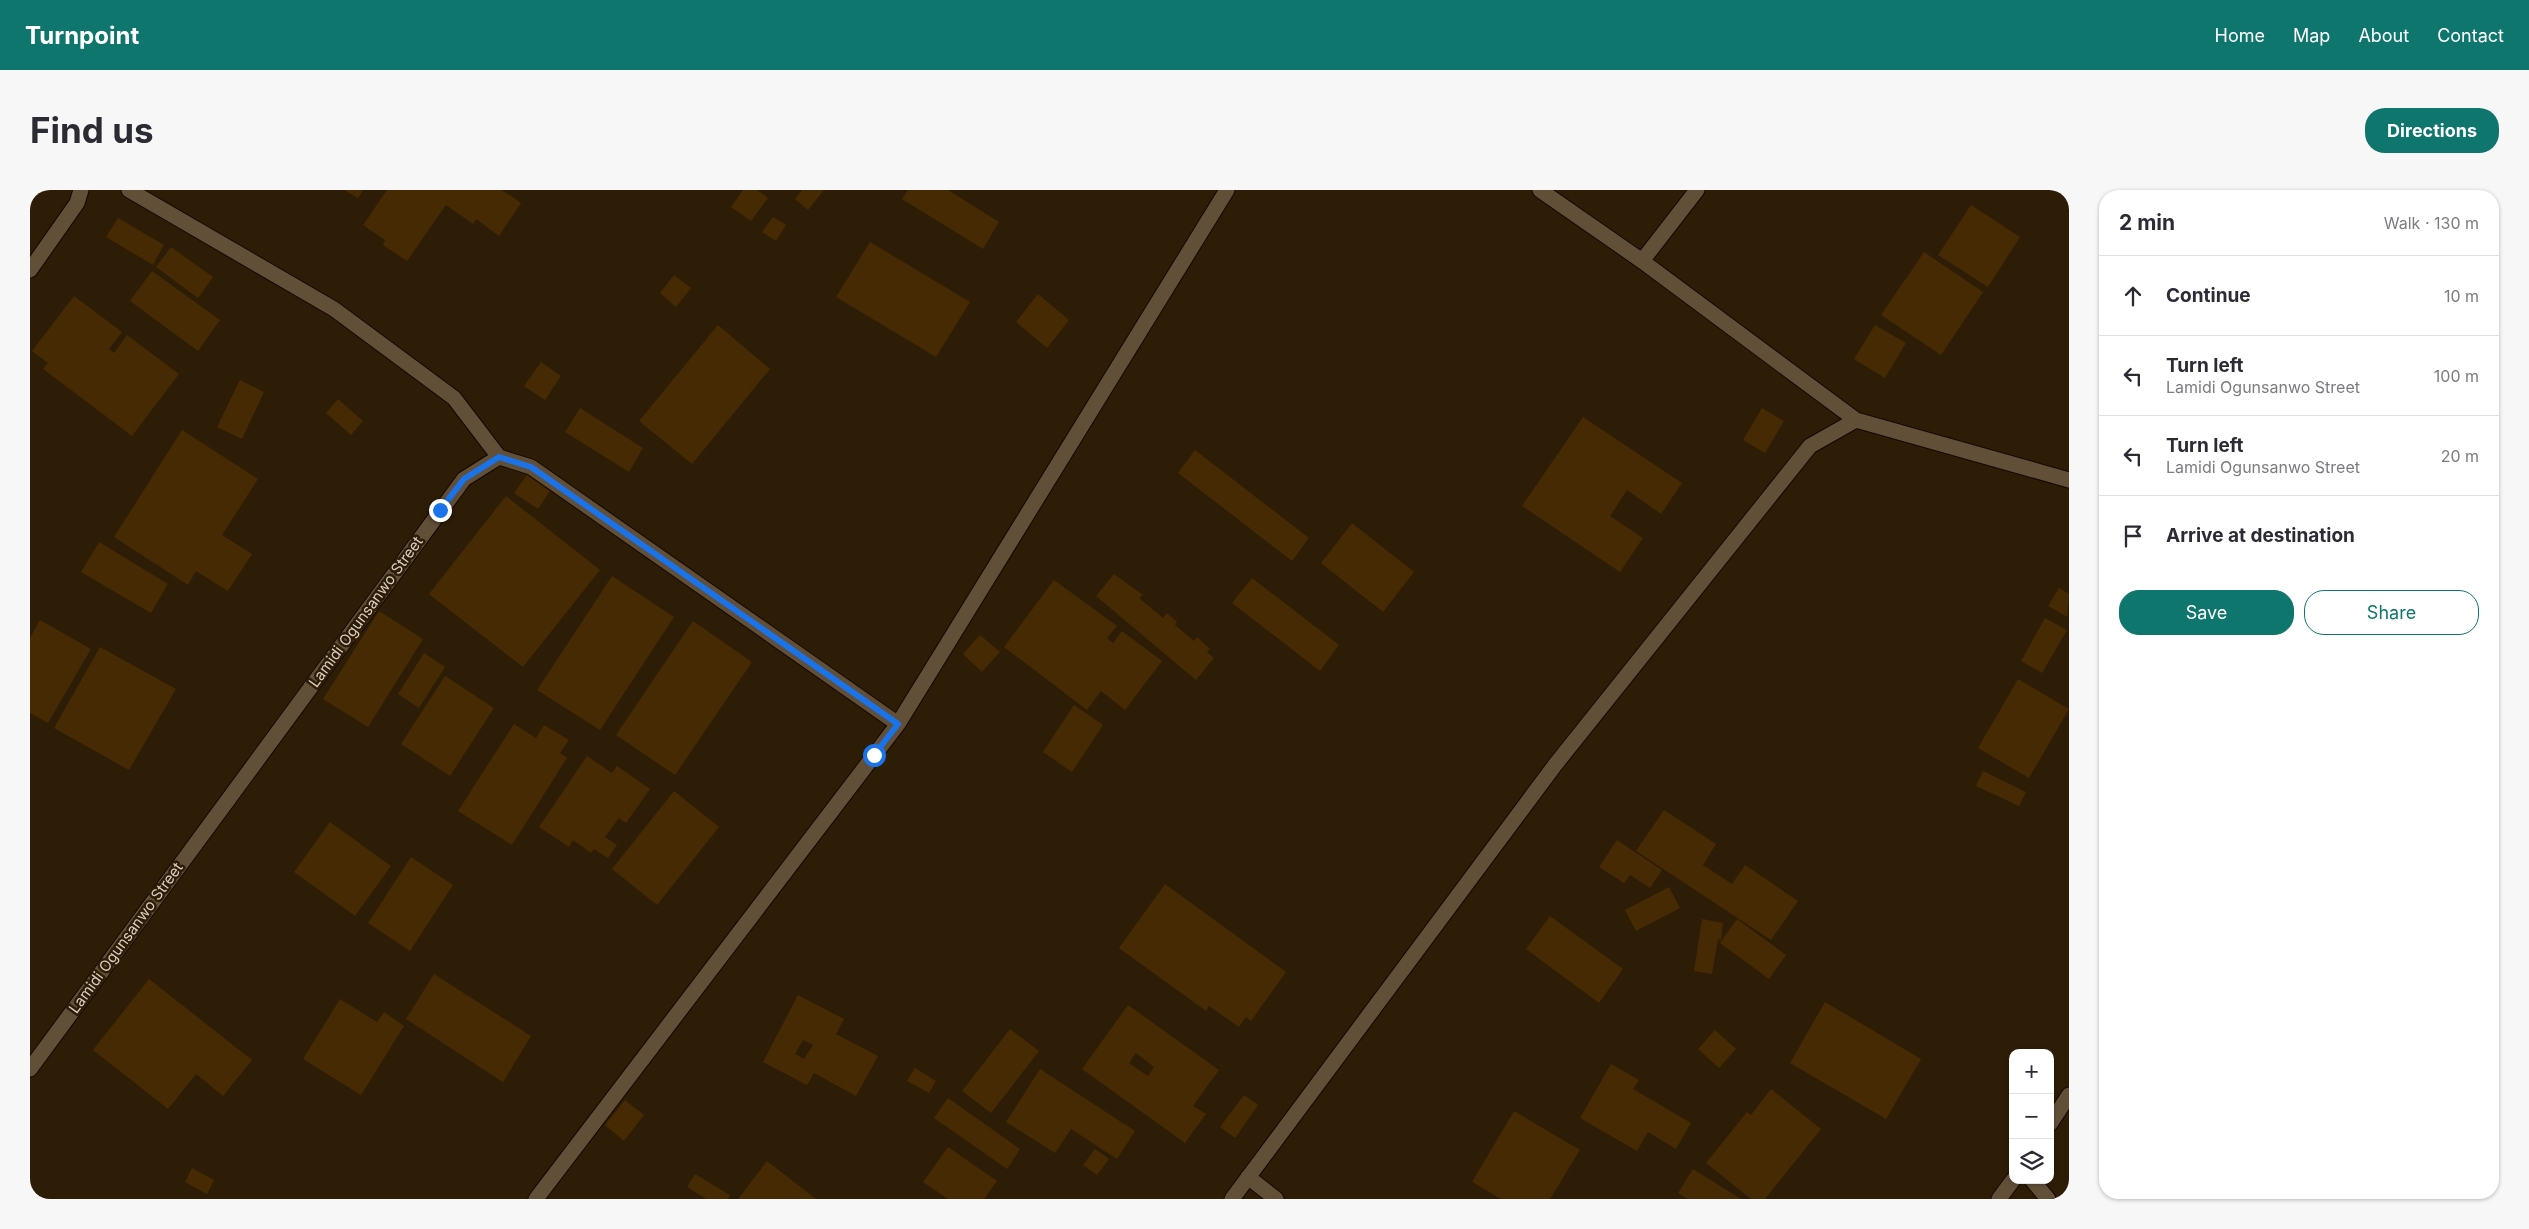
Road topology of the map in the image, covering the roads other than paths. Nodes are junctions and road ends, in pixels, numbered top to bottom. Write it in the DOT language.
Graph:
graph roads {
  1 [pos="81,190"];
  2 [pos="129,190"];
  3 [pos="1227,190"];
  4 [pos="1540,190"];
  5 [pos="1697,190"];
  6 [pos="1642,261"];
  7 [pos="30,270"];
  8 [pos="1856,420"];
  9 [pos="499,457"];
  10 [pos="2069,480"];
  11 [pos="898,724"];
  12 [pos="30,1069"];
  13 [pos="2069,1095"];
  14 [pos="2054,1118"];
  15 [pos="1248,1177"];
  16 [pos="2010,1184"];
  17 [pos="2035,1184"];
  18 [pos="536,1199"];
  19 [pos="1232,1199"];
  20 [pos="1276,1199"];
  21 [pos="1999,1199"];
  22 [pos="2048,1199"];
  1 -- 7 [label="street"];
  2 -- 9 [label="street"];
  3 -- 11 [label="street"];
  4 -- 6 [label="street"];
  5 -- 6 [label="street"];
  6 -- 8 [label="street"];
  8 -- 10 [label="street"];
  8 -- 15 [label="street"];
  9 -- 11 [label="street"];
  9 -- 12 [label="street, Lamidi Ogunsanwo Street"];
  11 -- 18 [label="street"];
  13 -- 14 [label="street"];
  15 -- 19 [label="street"];
  15 -- 20 [label="street"];
  16 -- 21 [label="street"];
  17 -- 22 [label="street"];
}
